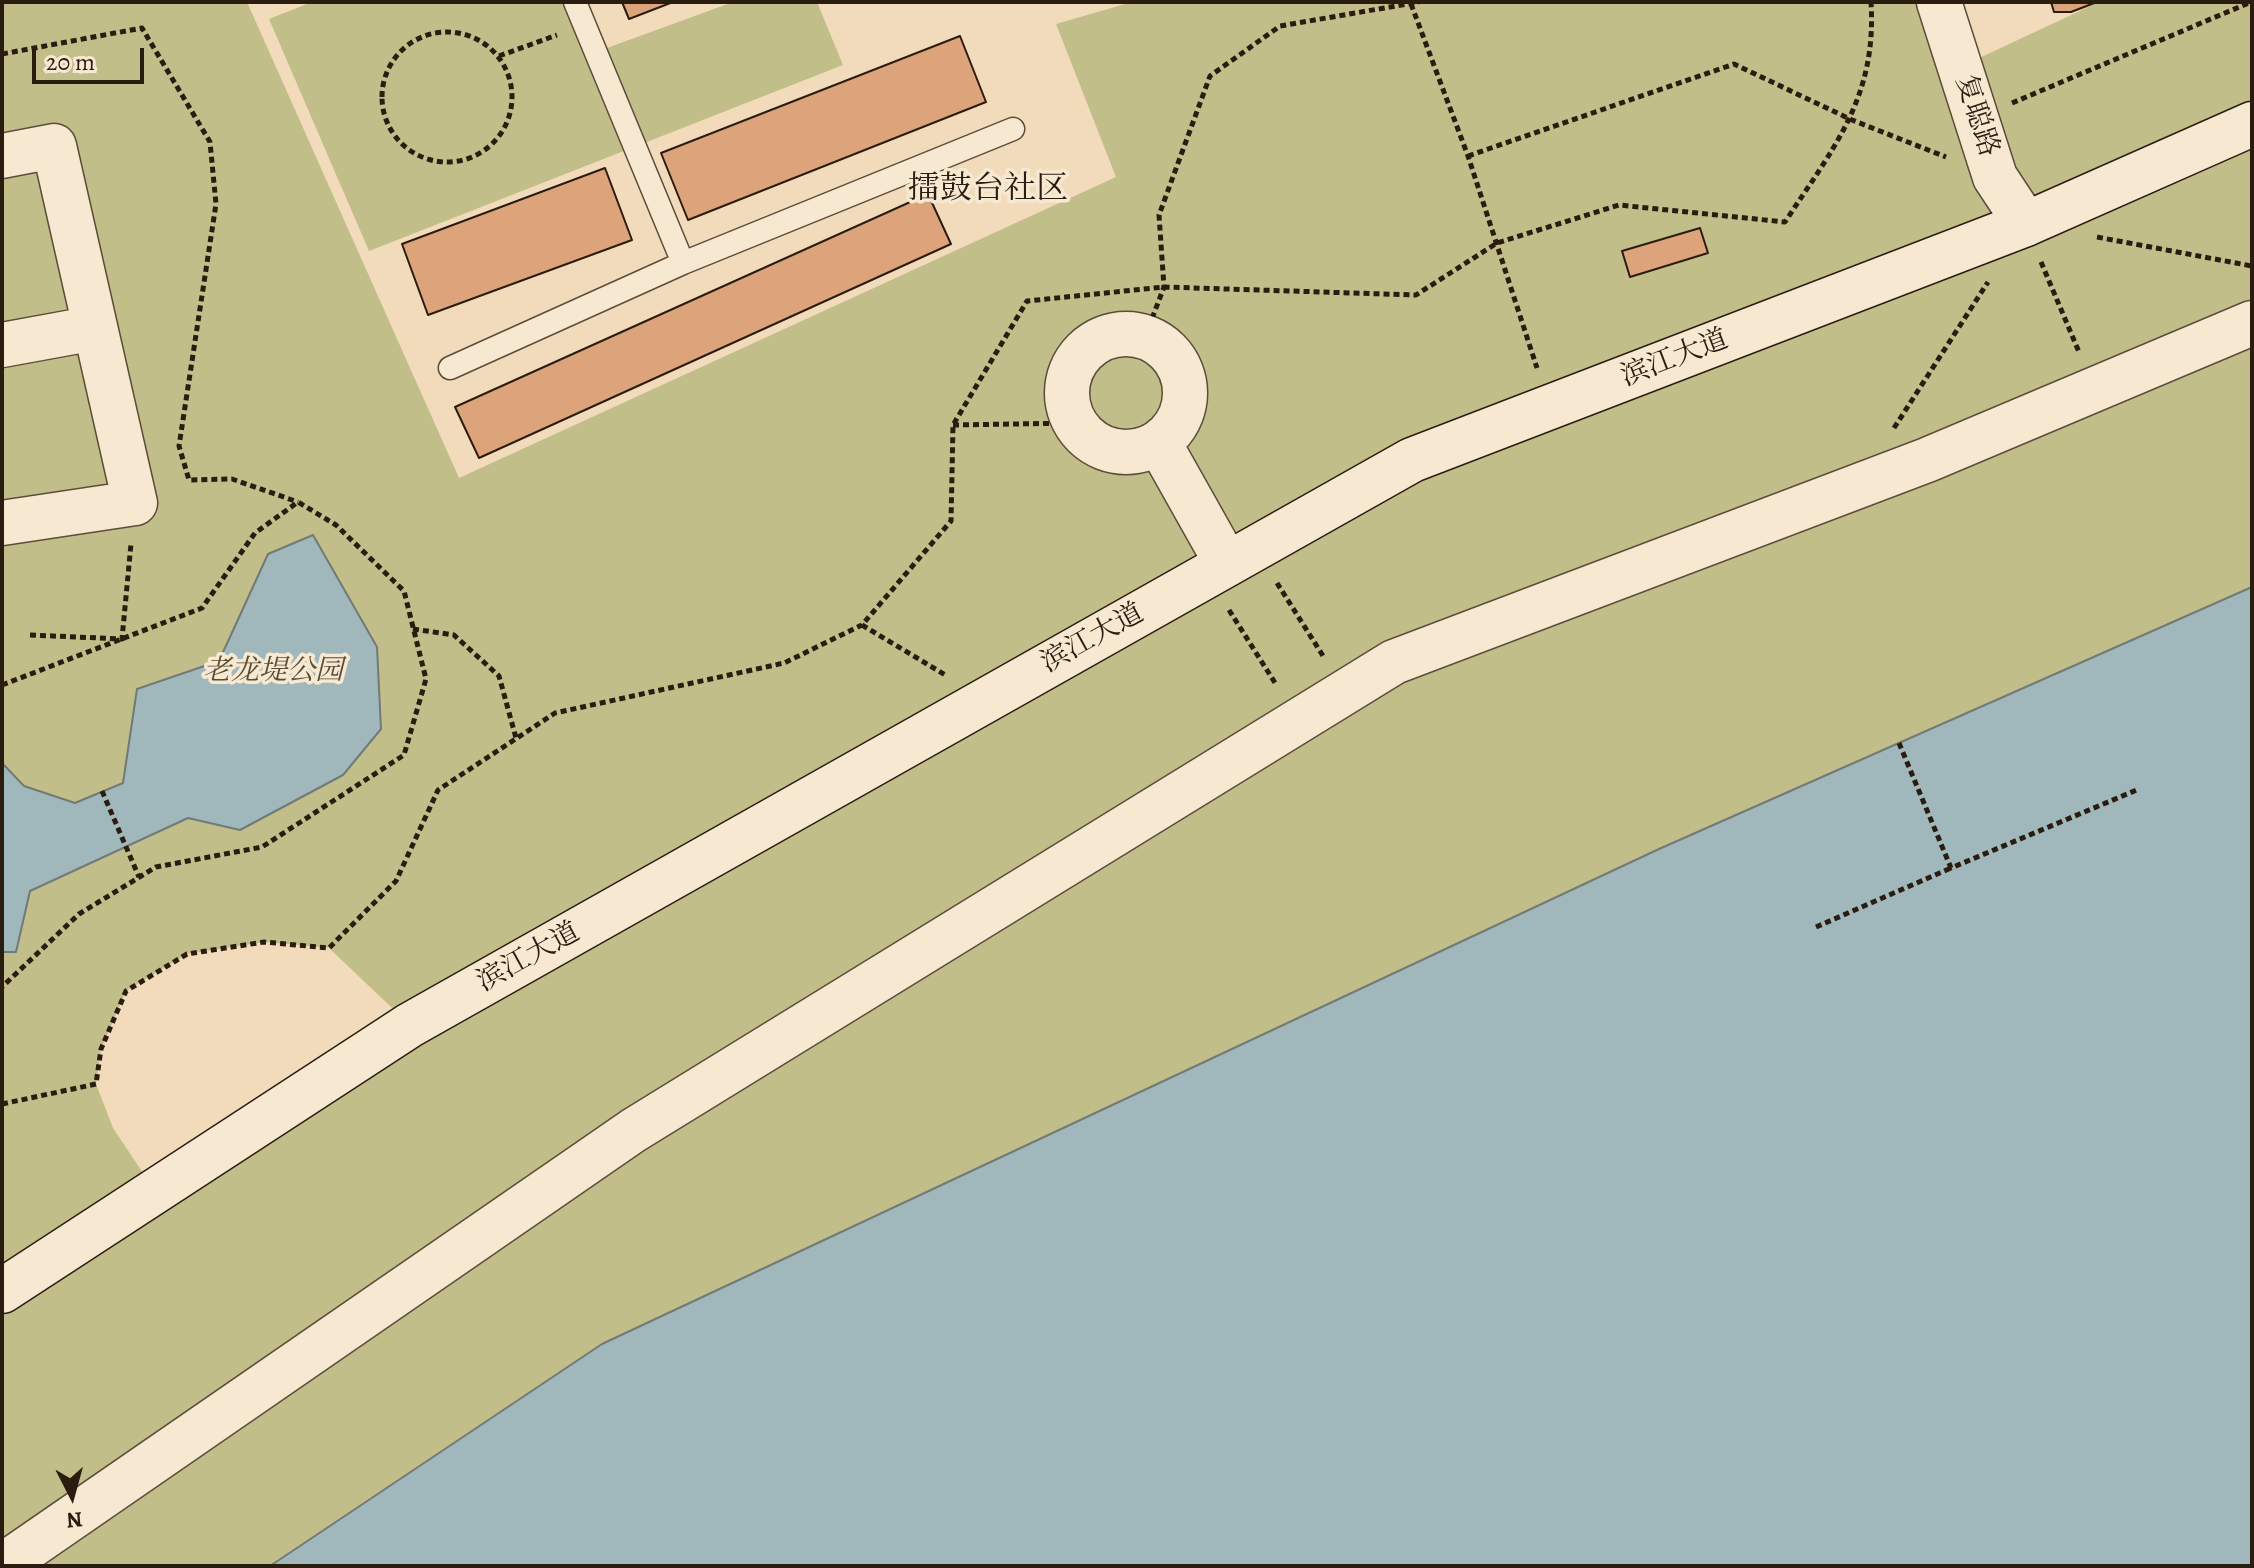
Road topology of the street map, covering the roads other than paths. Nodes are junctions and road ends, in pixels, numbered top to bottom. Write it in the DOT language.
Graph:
graph roads {
  1 [pos="575,2"];
  2 [pos="1939,2"];
  3 [pos="2252,124"];
  4 [pos="1013,129"];
  5 [pos="2,156"];
  6 [pos="2026,224"];
  7 [pos="683,263"];
  8 [pos="2252,323"];
  9 [pos="95,328"];
  10 [pos="2,345"];
  11 [pos="450,368"];
  12 [pos="1159,443"];
  13 [pos="2,523"];
  14 [pos="1230,563"];
  15 [pos="2,1291"];
  16 [pos="2,1566"];
  1 -- 7 [label="lane"];
  2 -- 6 [label="street, 复聪路"];
  3 -- 6 [label="street, 滨江大道"];
  4 -- 7 [label="lane"];
  5 -- 9 [label="street"];
  6 -- 14 [label="street, 滨江大道"];
  7 -- 11 [label="lane"];
  8 -- 16 [label="street"];
  9 -- 10 [label="street"];
  9 -- 13 [label="street"];
  12 -- 12 [label="street"];
  12 -- 14 [label="street"];
  14 -- 15 [label="street, 滨江大道"];
}
